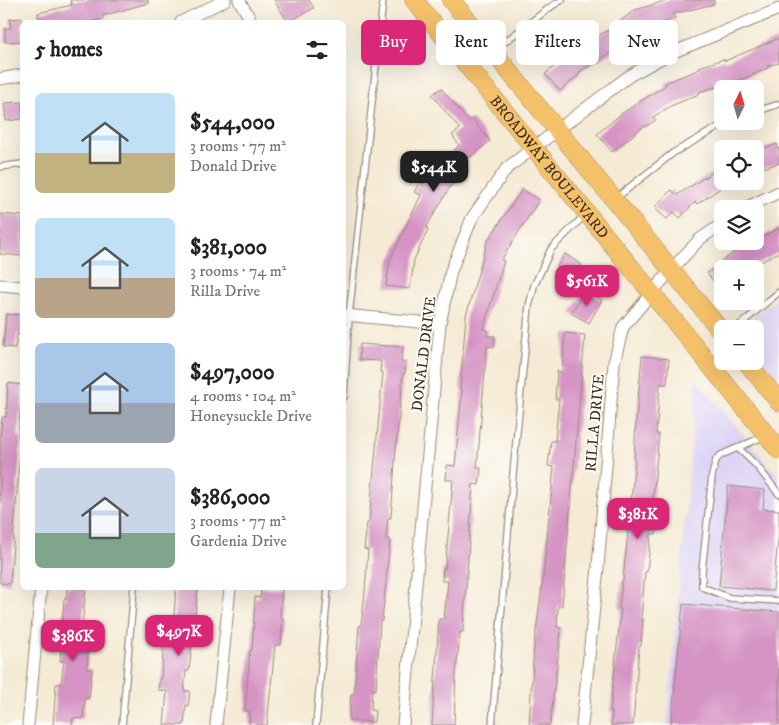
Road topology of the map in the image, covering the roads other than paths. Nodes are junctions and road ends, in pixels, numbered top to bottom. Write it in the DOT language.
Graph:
graph roads {
  1 [pos="225,0"];
  2 [pos="238,0"];
  3 [pos="384,0"];
  4 [pos="414,0"];
  5 [pos="451,0"];
  6 [pos="562,0"];
  7 [pos="779,9"];
  8 [pos="192,19"];
  9 [pos="251,20"];
  10 [pos="467,20"];
  11 [pos="506,41"];
  12 [pos="504,65"];
  13 [pos="20,74"];
  14 [pos="0,79"];
  15 [pos="779,104"];
  16 [pos="764,109"];
  17 [pos="714,129"];
  18 [pos="558,131"];
  19 [pos="534,148"];
  20 [pos="20,164"];
  21 [pos="0,167"];
  22 [pos="779,192"];
  23 [pos="614,200"];
  24 [pos="762,200"];
  25 [pos="587,213"];
  26 [pos="714,229"];
  27 [pos="671,270"];
  28 [pos="0,285"];
  29 [pos="20,287"];
  30 [pos="779,292"];
  31 [pos="652,294"];
  32 [pos="347,316"];
  33 [pos="746,320"];
  34 [pos="714,322"];
  35 [pos="440,324"];
  36 [pos="346,343"];
  37 [pos="753,370"];
  38 [pos="779,402"];
  39 [pos="767,435"];
  40 [pos="738,448"];
  41 [pos="779,450"];
  42 [pos="779,494"];
  43 [pos="41,590"];
  44 [pos="134,590"];
  45 [pos="230,590"];
  46 [pos="328,590"];
  47 [pos="779,602"];
  48 [pos="28,725"];
  49 [pos="122,725"];
  50 [pos="216,725"];
  51 [pos="316,725"];
  52 [pos="402,725"];
  53 [pos="492,725"];
  54 [pos="582,725"];
  1 -- 8 [label="street"];
  2 -- 9 [label="street"];
  3 -- 32 [label="lane"];
  4 -- 19 [label="main road, BROADWAY BOULEVARD"];
  5 -- 10 [label="main road, BROADWAY BOULEVARD"];
  6 -- 11 [label="lane"];
  7 -- 18 [label="street, DONALD DRIVE"];
  12 -- 18 [label="main road, BROADWAY BOULEVARD"];
  13 -- 14 [label="street"];
  15 -- 16 [label="lane"];
  17 -- 23 [label="lane"];
  18 -- 19 [label="street, DONALD DRIVE"];
  18 -- 23 [label="main road, BROADWAY BOULEVARD"];
  19 -- 25 [label="main road, BROADWAY BOULEVARD"];
  19 -- 35 [label="street, DONALD DRIVE"];
  20 -- 21 [label="lane"];
  22 -- 24 [label="street"];
  23 -- 27 [label="main road, BROADWAY BOULEVARD"];
  25 -- 31 [label="main road, BROADWAY BOULEVARD"];
  25 -- 53 [label="lane"];
  26 -- 27 [label="street, RILLA DRIVE"];
  27 -- 31 [label="street, RILLA DRIVE"];
  27 -- 34 [label="main road, BROADWAY BOULEVARD"];
  28 -- 29 [label="street"];
  30 -- 33 [label="lane"];
  31 -- 39 [label="main road, BROADWAY BOULEVARD"];
  31 -- 54 [label="street, RILLA DRIVE"];
  32 -- 35 [label="street"];
  32 -- 36 [label="lane"];
  35 -- 52 [label="street, DONALD DRIVE"];
  37 -- 38 [label="main road"];
  39 -- 40 [label="lane"];
  39 -- 41 [label="main road, BROADWAY BOULEVARD"];
  40 -- 42 [label="lane"];
  40 -- 47 [label="lane"];
  43 -- 48 [label="street"];
  44 -- 49 [label="lane"];
  45 -- 50 [label="street"];
  46 -- 51 [label="lane"];
}
